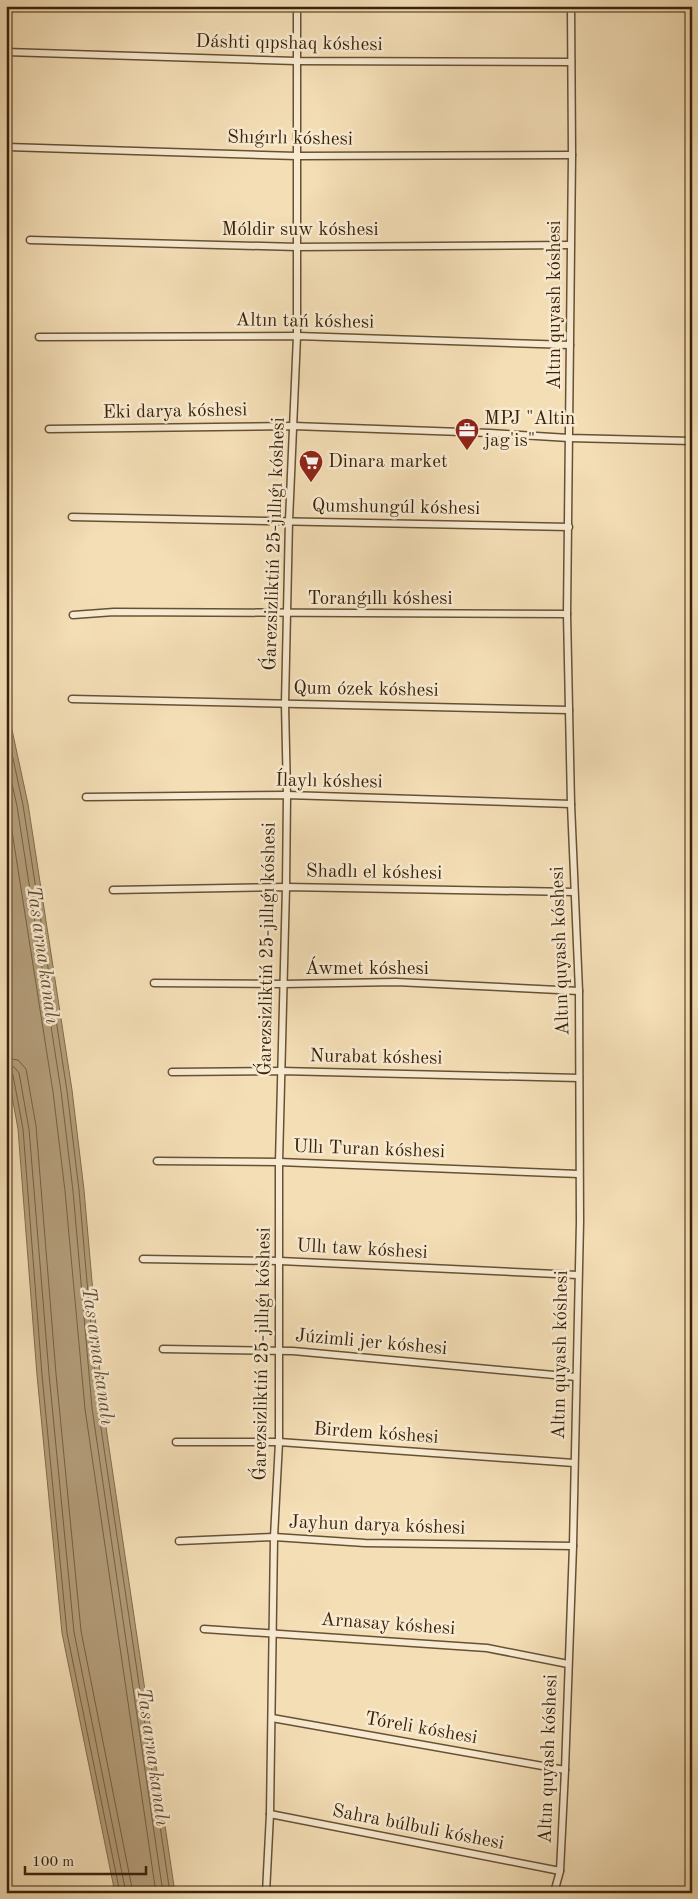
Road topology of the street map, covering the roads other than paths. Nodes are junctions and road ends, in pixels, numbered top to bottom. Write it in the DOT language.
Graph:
graph roads {
  1 [pos="297,6"];
  2 [pos="572,6"];
  3 [pos="6,52"];
  4 [pos="296,61"];
  5 [pos="571,62"];
  6 [pos="7,146"];
  7 [pos="572,155"];
  8 [pos="296,156"];
  9 [pos="30,240"];
  10 [pos="570,245"];
  11 [pos="297,247"];
  12 [pos="297,336"];
  13 [pos="39,337"];
  14 [pos="570,344"];
  15 [pos="293,426"];
  16 [pos="49,429"];
  17 [pos="570,438"];
  18 [pos="692,441"];
  19 [pos="72,518"];
  20 [pos="289,521"];
  21 [pos="569,527"];
  22 [pos="287,613"];
  23 [pos="567,614"];
  24 [pos="73,615"];
  25 [pos="72,699"];
  26 [pos="285,704"];
  27 [pos="569,710"];
  28 [pos="287,795"];
  29 [pos="86,797"];
  30 [pos="570,804"];
  31 [pos="286,887"];
  32 [pos="114,890"];
  33 [pos="574,892"];
  34 [pos="154,983"];
  35 [pos="283,984"];
  36 [pos="579,991"];
  37 [pos="281,1071"];
  38 [pos="172,1072"];
  39 [pos="579,1078"];
  40 [pos="157,1161"];
  41 [pos="279,1162"];
  42 [pos="580,1174"];
  43 [pos="143,1259"];
  44 [pos="280,1261"];
  45 [pos="578,1275"];
  46 [pos="163,1348"];
  47 [pos="281,1351"];
  48 [pos="576,1376"];
  49 [pos="176,1442"];
  50 [pos="280,1442"];
  51 [pos="574,1463"];
  52 [pos="274,1536"];
  53 [pos="180,1540"];
  54 [pos="573,1546"];
  55 [pos="204,1629"];
  56 [pos="273,1632"];
  57 [pos="568,1664"];
  58 [pos="272,1718"];
  59 [pos="565,1770"];
  60 [pos="270,1814"];
  61 [pos="560,1871"];
  62 [pos="266,1893"];
  63 [pos="554,1893"];
  1 -- 4 [label="street, Ǵarezsizliktiń 25-jıllıǵı kóshesi"];
  2 -- 5 [label="street, Altın quyash kóshesi"];
  3 -- 4 [label="street, Dáshti qıpshaq kóshesi"];
  4 -- 5 [label="street, Dáshti qıpshaq kóshesi"];
  4 -- 8 [label="street, Ǵarezsizliktiń 25-jıllıǵı kóshesi"];
  5 -- 7 [label="street, Altın quyash kóshesi"];
  6 -- 8 [label="street, Shıǵırlı kóshesi"];
  7 -- 8 [label="street, Shıǵırlı kóshesi"];
  7 -- 10 [label="street, Altın quyash kóshesi"];
  8 -- 11 [label="street, Ǵarezsizliktiń 25-jıllıǵı kóshesi"];
  9 -- 11 [label="street, Móldir suw kóshesi"];
  10 -- 11 [label="street, Móldir suw kóshesi"];
  10 -- 14 [label="street, Altın quyash kóshesi"];
  11 -- 12 [label="street, Ǵarezsizliktiń 25-jıllıǵı kóshesi"];
  12 -- 13 [label="street, Altın tań kóshesi"];
  12 -- 14 [label="street, Altın tań kóshesi"];
  12 -- 15 [label="street, Ǵarezsizliktiń 25-jıllıǵı kóshesi"];
  14 -- 17 [label="street, Altın quyash kóshesi"];
  15 -- 16 [label="street, Eki darya kóshesi"];
  15 -- 17 [label="street, Eki darya kóshesi"];
  15 -- 20 [label="street, Ǵarezsizliktiń 25-jıllıǵı kóshesi"];
  17 -- 18 [label="street, Eki darya kóshesi"];
  17 -- 21 [label="street, Altın quyash kóshesi"];
  19 -- 20 [label="street, Qumshungúl kóshesi"];
  20 -- 21 [label="street, Qumshungúl kóshesi"];
  20 -- 22 [label="street, Ǵarezsizliktiń 25-jıllıǵı kóshesi"];
  21 -- 23 [label="street, Altın quyash kóshesi"];
  22 -- 23 [label="street, Toranǵıllı kóshesi"];
  22 -- 24 [label="street, Toranǵıllı kóshesi"];
  22 -- 26 [label="street, Ǵarezsizliktiń 25-jıllıǵı kóshesi"];
  23 -- 27 [label="street, Altın quyash kóshesi"];
  25 -- 26 [label="street, Qum ózek kóshesi"];
  26 -- 27 [label="street, Qum ózek kóshesi"];
  26 -- 28 [label="street, Ǵarezsizliktiń 25-jıllıǵı kóshesi"];
  27 -- 30 [label="street, Altın quyash kóshesi"];
  28 -- 29 [label="street, Ílaylı kóshesi"];
  28 -- 30 [label="street, Ílaylı kóshesi"];
  28 -- 31 [label="street, Ǵarezsizliktiń 25-jıllıǵı kóshesi"];
  30 -- 33 [label="street, Altın quyash kóshesi"];
  31 -- 32 [label="street, Shadlı el kóshesi"];
  31 -- 33 [label="street, Shadlı el kóshesi"];
  31 -- 35 [label="street, Ǵarezsizliktiń 25-jıllıǵı kóshesi"];
  33 -- 36 [label="street, Altın quyash kóshesi"];
  34 -- 35 [label="street, Áwmet kóshesi"];
  35 -- 36 [label="street, Áwmet kóshesi"];
  35 -- 37 [label="street, Ǵarezsizliktiń 25-jıllıǵı kóshesi"];
  36 -- 39 [label="street, Altın quyash kóshesi"];
  37 -- 38 [label="street, Nurabat kóshesi"];
  37 -- 39 [label="street, Nurabat kóshesi"];
  37 -- 41 [label="street, Ǵarezsizliktiń 25-jıllıǵı kóshesi"];
  39 -- 42 [label="street, Altın quyash kóshesi"];
  40 -- 41 [label="street, Ullı Turan kóshesi"];
  41 -- 42 [label="street, Ullı Turan kóshesi"];
  41 -- 44 [label="street, Ǵarezsizliktiń 25-jıllıǵı kóshesi"];
  42 -- 45 [label="street, Altın quyash kóshesi"];
  43 -- 44 [label="street, Ullı taw kóshesi"];
  44 -- 45 [label="street, Ullı taw kóshesi"];
  44 -- 47 [label="street, Ǵarezsizliktiń 25-jıllıǵı kóshesi"];
  45 -- 48 [label="street, Altın quyash kóshesi"];
  46 -- 47 [label="street, Júzimli jer kóshesi"];
  47 -- 48 [label="street, Júzimli jer kóshesi"];
  47 -- 50 [label="street, Ǵarezsizliktiń 25-jıllıǵı kóshesi"];
  48 -- 51 [label="street, Altın quyash kóshesi"];
  49 -- 50 [label="street, Birdem kóshesi"];
  50 -- 51 [label="street, Birdem kóshesi"];
  50 -- 52 [label="street, Ǵarezsizliktiń 25-jıllıǵı kóshesi"];
  51 -- 54 [label="street, Altın quyash kóshesi"];
  52 -- 53 [label="street, Jayhun darya kóshesi"];
  52 -- 54 [label="street, Jayhun darya kóshesi"];
  52 -- 56 [label="street, Ǵarezsizliktiń 25-jıllıǵı kóshesi"];
  54 -- 57 [label="street, Altın quyash kóshesi"];
  55 -- 56 [label="street, Arnasay kóshesi"];
  56 -- 57 [label="street, Arnasay kóshesi"];
  56 -- 58 [label="street, Ǵarezsizliktiń 25-jıllıǵı kóshesi"];
  57 -- 59 [label="street, Altın quyash kóshesi"];
  58 -- 59 [label="street, Tóreli kóshesi"];
  58 -- 60 [label="street, Ǵarezsizliktiń 25-jıllıǵı kóshesi"];
  59 -- 61 [label="street, Altın quyash kóshesi"];
  60 -- 61 [label="street, Sahra búlbuli kóshesi"];
  60 -- 62 [label="street, Ǵarezsizliktiń 25-jıllıǵı kóshesi"];
  61 -- 63 [label="street, Altın quyash kóshesi"];
}
